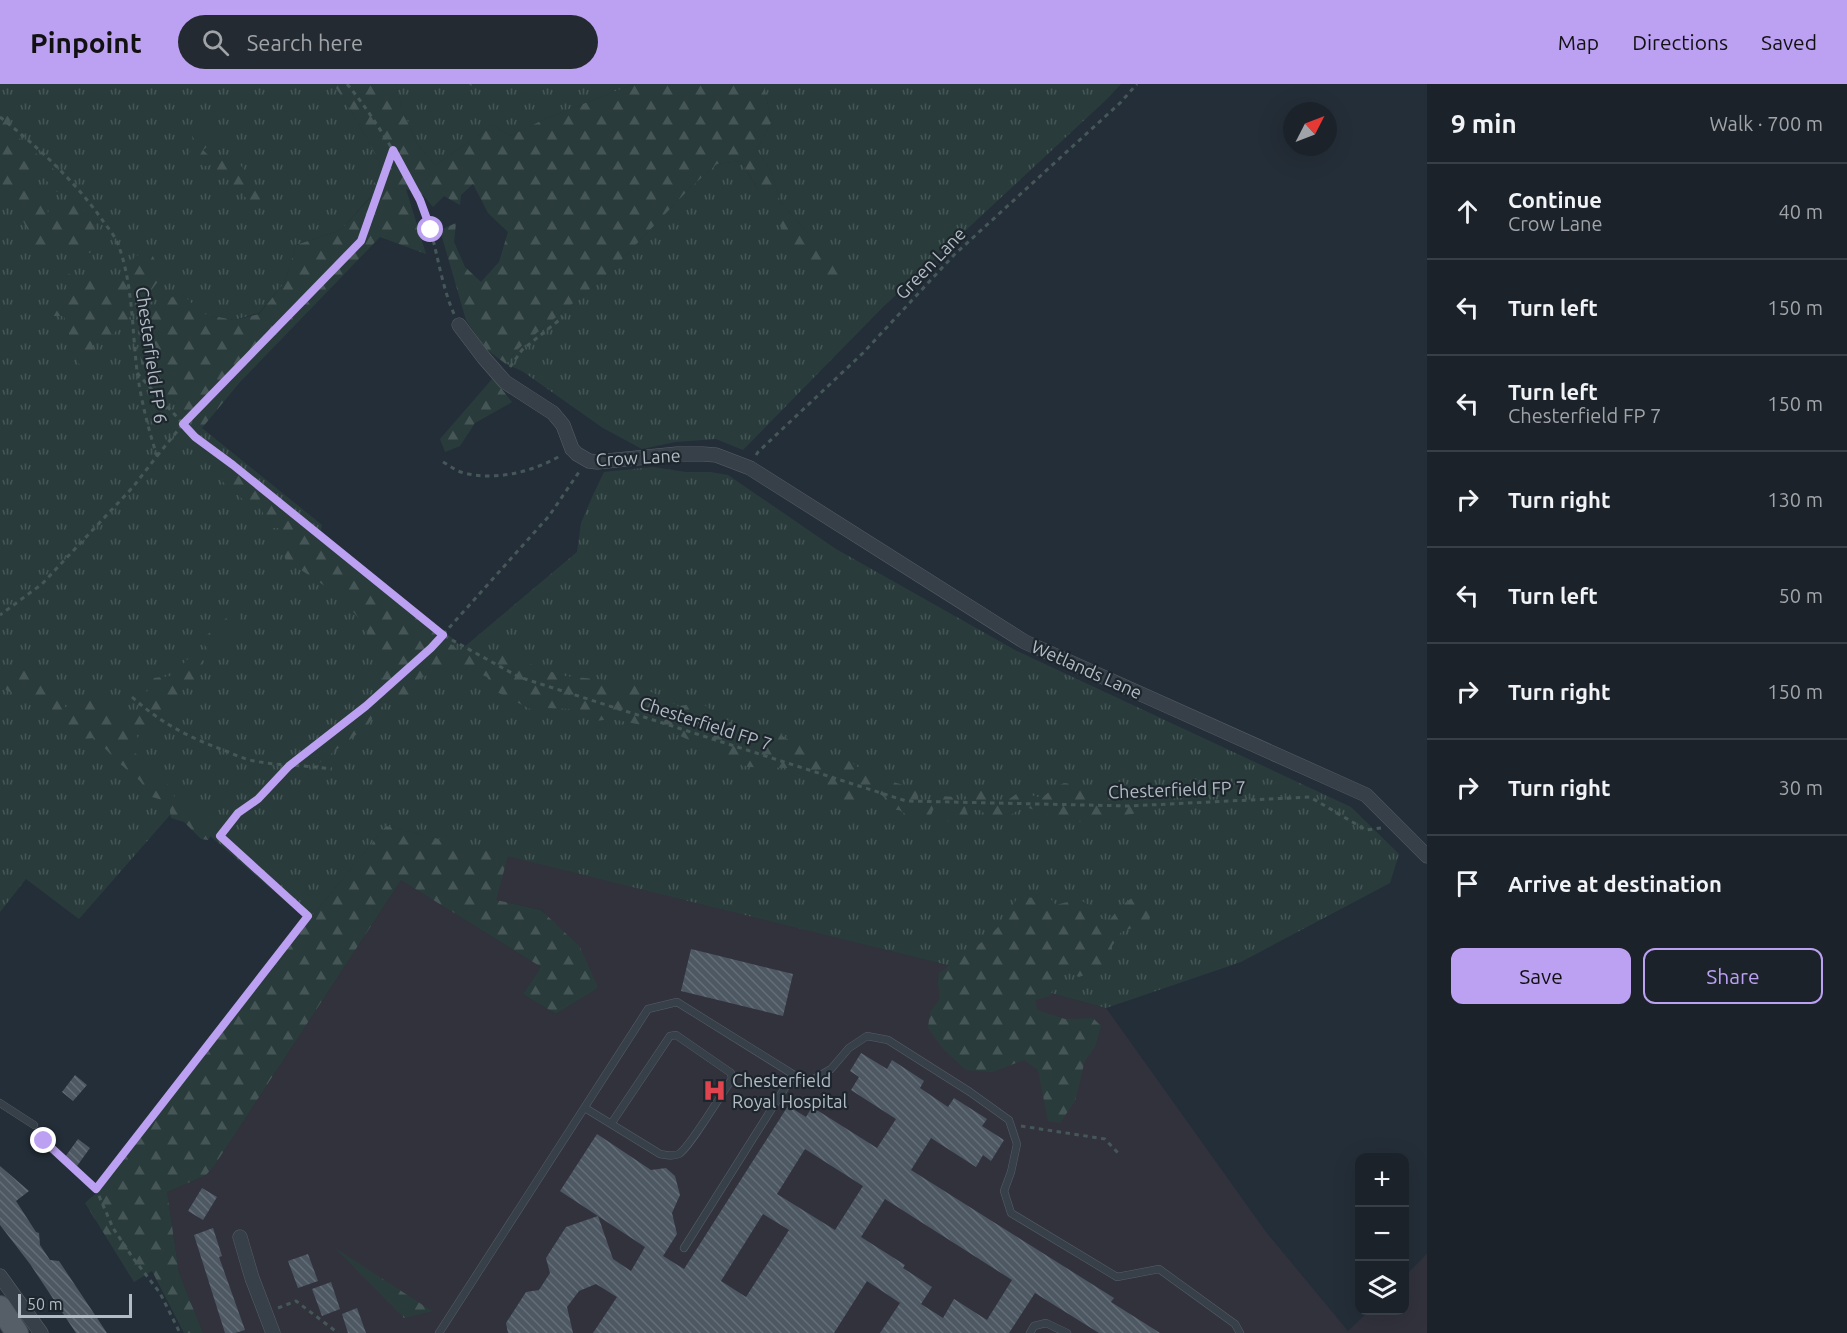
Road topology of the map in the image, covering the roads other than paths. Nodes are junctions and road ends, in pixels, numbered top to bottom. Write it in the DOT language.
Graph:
graph roads {
  1 [pos="459,325"];
  2 [pos="750,468"];
  3 [pos="1427,856"];
  4 [pos="793,1075"];
  5 [pos="0,1103"];
  6 [pos="585,1108"];
  7 [pos="611,1124"];
  8 [pos="34,1125"];
  9 [pos="240,1237"];
  10 [pos="684,1248"];
  11 [pos="0,1276"];
  12 [pos="0,1307"];
  13 [pos="17,1333"];
  14 [pos="40,1333"];
  15 [pos="273,1333"];
  16 [pos="440,1333"];
  17 [pos="1030,1333"];
  18 [pos="1067,1333"];
  19 [pos="1240,1333"];
  1 -- 2 [label="street, Crow Lane"];
  2 -- 3 [label="street, Wetlands Lane"];
  4 -- 6 [label="lane"];
  4 -- 10 [label="lane"];
  4 -- 19 [label="lane"];
  5 -- 8 [label="lane"];
  6 -- 7 [label="lane"];
  6 -- 16 [label="lane"];
  7 -- 7 [label="lane"];
  9 -- 15 [label="street"];
  11 -- 14 [label="street"];
  12 -- 13 [label="main road"];
  17 -- 18 [label="lane"];
}
